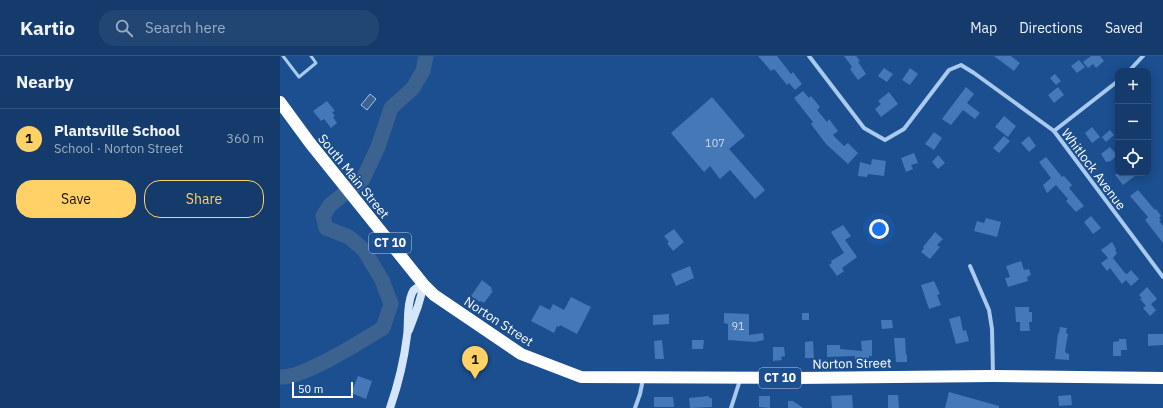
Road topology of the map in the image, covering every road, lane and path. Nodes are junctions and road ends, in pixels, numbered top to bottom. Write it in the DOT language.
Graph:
graph roads {
  1 [pos="283,56"];
  2 [pos="311,56"];
  3 [pos="810,56"];
  4 [pos="1143,56"];
  5 [pos="1132,68"];
  6 [pos="1115,83"];
  7 [pos="280,102"];
  8 [pos="1054,131"];
  9 [pos="970,266"];
  10 [pos="1163,277"];
  11 [pos="424,286"];
  12 [pos="993,376"];
  13 [pos="644,378"];
  14 [pos="740,378"];
  15 [pos="1163,378"];
  16 [pos="390,408"];
  17 [pos="635,408"];
  18 [pos="731,408"];
  1 -- 2 [label="lane"];
  3 -- 8 [label="street, Whitlock Avenue"];
  4 -- 5 [label="street"];
  6 -- 8 [label="street"];
  7 -- 11 [label="highway, South Main Street / CT 10"];
  8 -- 10 [label="street, Whitlock Avenue"];
  9 -- 12 [label="street"];
  11 -- 13 [label="highway, Norton Street / CT 10"];
  11 -- 16 [label="main road"];
  12 -- 14 [label="highway, Norton Street / CT 10"];
  12 -- 15 [label="highway, Norton Street / CT 10"];
  13 -- 14 [label="highway, Norton Street / CT 10"];
  13 -- 17 [label="street"];
  14 -- 18 [label="street"];
}
